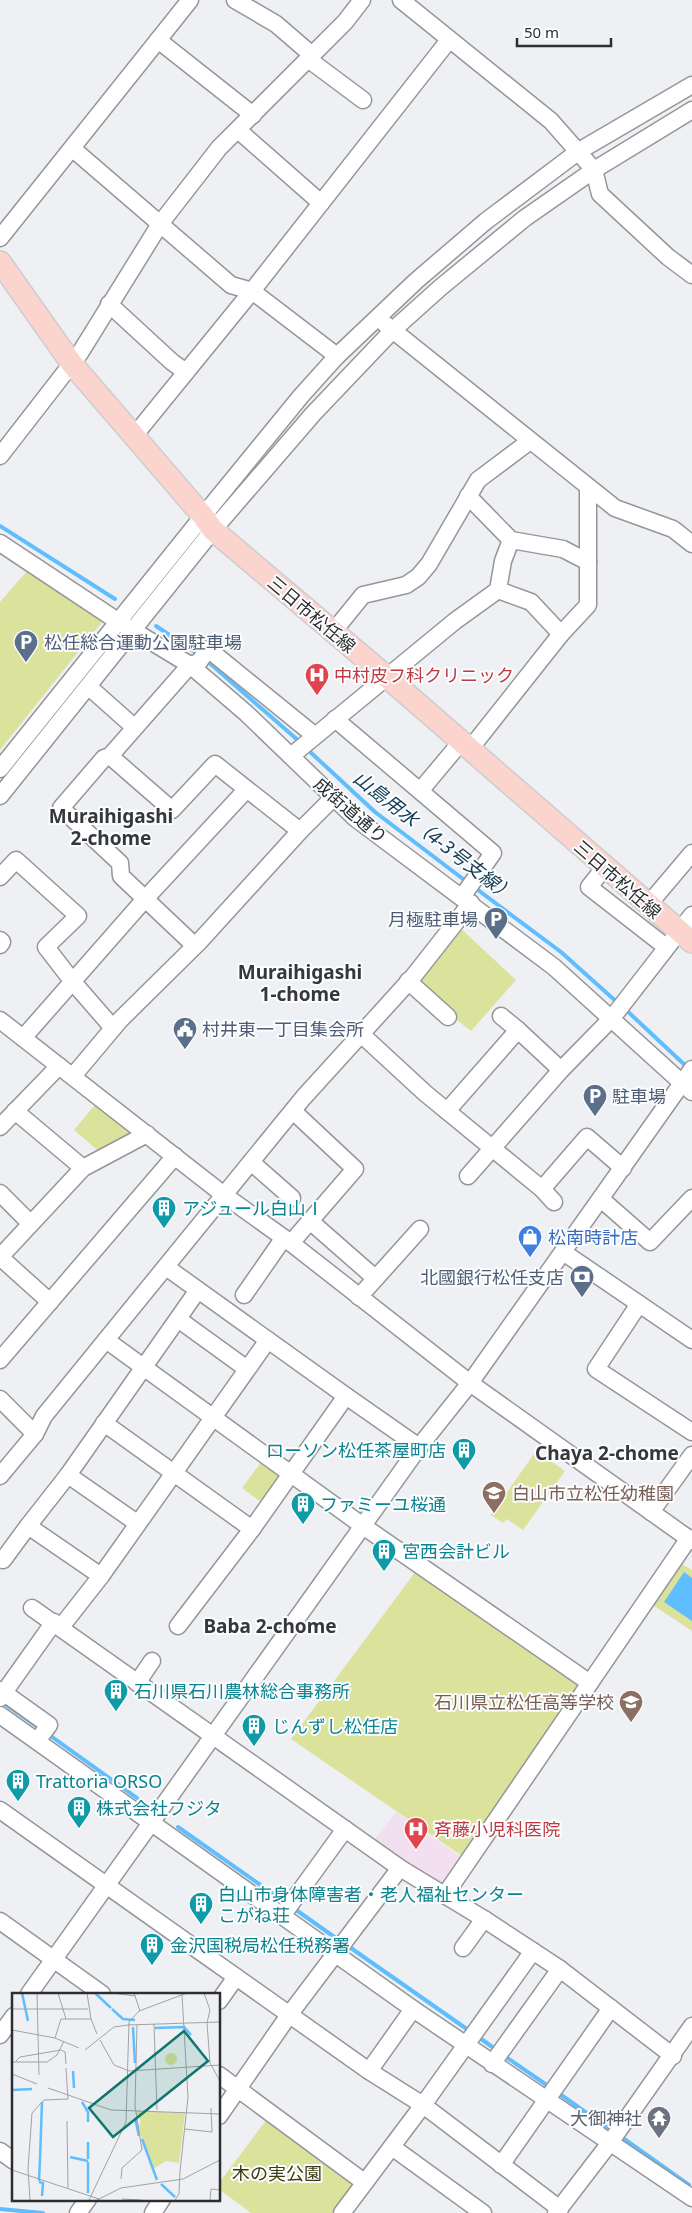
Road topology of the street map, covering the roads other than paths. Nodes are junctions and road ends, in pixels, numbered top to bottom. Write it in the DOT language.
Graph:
graph roads {
  1 [pos="190,0"];
  2 [pos="235,0"];
  3 [pos="362,0"];
  4 [pos="401,0"];
  5 [pos="158,40"];
  6 [pos="449,40"];
  7 [pos="310,57"];
  8 [pos="692,85"];
  9 [pos="362,100"];
  10 [pos="692,110"];
  11 [pos="253,115"];
  12 [pos="238,130"];
  13 [pos="73,149"];
  14 [pos="579,151"];
  15 [pos="594,170"];
  16 [pos="321,204"];
  17 [pos="160,224"];
  18 [pos="0,238"];
  19 [pos="0,262"];
  20 [pos="692,275"];
  21 [pos="252,291"];
  22 [pos="109,304"];
  23 [pos="377,318"];
  24 [pos="393,330"];
  25 [pos="337,356"];
  26 [pos="72,364"];
  27 [pos="186,372"];
  28 [pos="134,436"];
  29 [pos="530,441"];
  30 [pos="0,456"];
  31 [pos="588,487"];
  32 [pos="468,496"];
  33 [pos="208,523"];
  34 [pos="510,540"];
  35 [pos="0,543"];
  36 [pos="692,544"];
  37 [pos="588,562"];
  38 [pos="498,590"];
  39 [pos="119,622"];
  40 [pos="133,631"];
  41 [pos="333,632"];
  42 [pos="561,634"];
  43 [pos="198,660"];
  44 [pos="386,677"];
  45 [pos="89,686"];
  46 [pos="335,719"];
  47 [pos="134,727"];
  48 [pos="303,745"];
  49 [pos="465,746"];
  50 [pos="110,756"];
  51 [pos="0,770"];
  52 [pos="246,790"];
  53 [pos="420,791"];
  54 [pos="0,796"];
  55 [pos="334,797"];
  56 [pos="300,830"];
  57 [pos="692,853"];
  58 [pos="605,867"];
  59 [pos="0,877"];
  60 [pos="466,897"];
  61 [pos="145,899"];
  62 [pos="648,905"];
  63 [pos="692,915"];
  64 [pos="0,940"];
  65 [pos="679,940"];
  66 [pos="0,944"];
  67 [pos="194,945"];
  68 [pos="73,982"];
  69 [pos="408,982"];
  70 [pos="619,1008"];
  71 [pos="501,1016"];
  72 [pos="448,1017"];
  73 [pos="113,1028"];
  74 [pos="518,1030"];
  75 [pos="8,1031"];
  76 [pos="361,1034"];
  77 [pos="561,1070"];
  78 [pos="66,1071"];
  79 [pos="688,1080"];
  80 [pos="15,1111"];
  81 [pos="293,1111"];
  82 [pos="447,1111"];
  83 [pos="0,1127"];
  84 [pos="147,1134"];
  85 [pos="492,1148"];
  86 [pos="175,1156"];
  87 [pos="251,1162"];
  88 [pos="83,1168"];
  89 [pos="623,1168"];
  90 [pos="468,1176"];
  91 [pos="542,1189"];
  92 [pos="0,1193"];
  93 [pos="224,1195"];
  94 [pos="292,1198"];
  95 [pos="692,1198"];
  96 [pos="600,1199"];
  97 [pos="554,1202"];
  98 [pos="310,1221"];
  99 [pos="30,1223"];
  100 [pos="420,1229"];
  101 [pos="287,1241"];
  102 [pos="563,1252"];
  103 [pos="0,1257"];
  104 [pos="166,1267"];
  105 [pos="375,1278"];
  106 [pos="198,1290"];
  107 [pos="244,1295"];
  108 [pos="359,1297"];
  109 [pos="50,1302"];
  110 [pos="639,1304"];
  111 [pos="178,1319"];
  112 [pos="106,1340"];
  113 [pos="268,1340"];
  114 [pos="692,1340"];
  115 [pos="0,1360"];
  116 [pos="144,1368"];
  117 [pos="247,1369"];
  118 [pos="470,1383"];
  119 [pos="346,1396"];
  120 [pos="0,1399"];
  121 [pos="213,1418"];
  122 [pos="104,1423"];
  123 [pos="692,1432"];
  124 [pos="35,1434"];
  125 [pos="419,1447"];
  126 [pos="692,1455"];
  127 [pos="174,1473"];
  128 [pos="291,1473"];
  129 [pos="68,1475"];
  130 [pos="0,1476"];
  131 [pos="651,1512"];
  132 [pos="137,1524"];
  133 [pos="28,1526"];
  134 [pos="363,1526"];
  135 [pos="252,1529"];
  136 [pos="690,1540"];
  137 [pos="3,1560"];
  138 [pos="100,1576"];
  139 [pos="32,1608"];
  140 [pos="57,1625"];
  141 [pos="178,1626"];
  142 [pos="152,1661"];
  143 [pos="137,1683"];
  144 [pos="590,1683"];
  145 [pos="1,1693"];
  146 [pos="0,1715"];
  147 [pos="213,1736"];
  148 [pos="37,1741"];
  149 [pos="0,1810"];
  150 [pos="152,1823"];
  151 [pos="345,1829"];
  152 [pos="400,1868"];
  153 [pos="106,1884"];
  154 [pos="445,1895"];
  155 [pos="287,1909"];
  156 [pos="484,1919"];
  157 [pos="0,1921"];
  158 [pos="341,1946"];
  159 [pos="463,1948"];
  160 [pos="533,1951"];
  161 [pos="54,1959"];
  162 [pos="560,1969"];
  163 [pos="236,1977"];
  164 [pos="30,1993"];
  165 [pos="101,1993"];
  166 [pos="220,2000"];
  167 [pos="611,2008"];
  168 [pos="413,2009"];
  169 [pos="289,2015"];
  170 [pos="12,2020"];
  171 [pos="692,2026"];
  172 [pos="4,2035"];
  173 [pos="472,2037"];
  174 [pos="498,2055"];
  175 [pos="673,2056"];
  176 [pos="369,2072"];
  177 [pos="220,2076"];
  178 [pos="238,2089"];
  179 [pos="551,2093"];
  180 [pos="423,2105"];
  181 [pos="220,2115"];
  182 [pos="614,2137"];
  183 [pos="392,2147"];
  184 [pos="0,2151"];
  185 [pos="12,2160"];
  186 [pos="501,2164"];
  187 [pos="364,2182"];
  188 [pos="692,2198"];
  189 [pos="161,2200"];
  190 [pos="558,2211"];
  191 [pos="153,2213"];
  192 [pos="342,2213"];
  193 [pos="483,2213"];
  1 -- 5 [label="street"];
  2 -- 7 [label="street"];
  3 -- 7 [label="street"];
  4 -- 6 [label="street"];
  5 -- 11 [label="street"];
  5 -- 13 [label="street"];
  6 -- 14 [label="street"];
  6 -- 16 [label="street"];
  7 -- 9 [label="street"];
  7 -- 11 [label="street"];
  8 -- 14 [label="street"];
  10 -- 15 [label="street"];
  11 -- 12 [label="street"];
  12 -- 16 [label="street"];
  12 -- 17 [label="street"];
  13 -- 17 [label="street"];
  13 -- 18 [label="street"];
  14 -- 15 [label="street"];
  14 -- 23 [label="street"];
  15 -- 20 [label="street"];
  15 -- 24 [label="street"];
  16 -- 21 [label="street"];
  17 -- 21 [label="street"];
  17 -- 22 [label="street"];
  19 -- 26 [label="main road, 三日市松任線"];
  21 -- 25 [label="street"];
  21 -- 27 [label="street"];
  22 -- 26 [label="street"];
  22 -- 27 [label="street"];
  23 -- 24 [label="street"];
  23 -- 25 [label="street"];
  24 -- 29 [label="street"];
  24 -- 33 [label="street"];
  25 -- 33 [label="street"];
  26 -- 28 [label="main road, 三日市松任線"];
  26 -- 30 [label="street"];
  27 -- 28 [label="street"];
  28 -- 33 [label="main road, 三日市松任線"];
  29 -- 31 [label="street"];
  29 -- 32 [label="street"];
  31 -- 36 [label="street"];
  31 -- 37 [label="street"];
  32 -- 34 [label="street"];
  32 -- 41 [label="street"];
  33 -- 39 [label="street"];
  33 -- 40 [label="street"];
  33 -- 41 [label="main road, 三日市松任線"];
  34 -- 37 [label="street"];
  34 -- 38 [label="street"];
  35 -- 39 [label="street, 成街道通り"];
  37 -- 42 [label="street"];
  38 -- 42 [label="street"];
  38 -- 44 [label="street"];
  39 -- 40 [label="street, 成街道通り"];
  39 -- 51 [label="street"];
  40 -- 43 [label="street, 成街道通り"];
  40 -- 45 [label="street"];
  41 -- 44 [label="main road, 三日市松任線"];
  42 -- 49 [label="street"];
  43 -- 47 [label="street"];
  43 -- 48 [label="street, 成街道通り"];
  43 -- 48 [label="street"];
  44 -- 46 [label="street"];
  44 -- 49 [label="main road, 三日市松任線"];
  45 -- 47 [label="street"];
  45 -- 54 [label="street"];
  46 -- 48 [label="street"];
  46 -- 53 [label="street"];
  47 -- 50 [label="street"];
  48 -- 55 [label="street, 成街道通り"];
  49 -- 53 [label="street"];
  49 -- 58 [label="main road, 三日市松任線"];
  50 -- 52 [label="street"];
  50 -- 61 [label="street"];
  52 -- 56 [label="street"];
  52 -- 61 [label="street"];
  53 -- 60 [label="street"];
  55 -- 56 [label="street"];
  55 -- 60 [label="street, 成街道通り"];
  56 -- 67 [label="street"];
  57 -- 62 [label="street"];
  58 -- 62 [label="main road, 三日市松任線"];
  58 -- 65 [label="street"];
  59 -- 68 [label="street"];
  60 -- 69 [label="street"];
  60 -- 70 [label="street, 成街道通り"];
  61 -- 67 [label="street"];
  61 -- 68 [label="street"];
  62 -- 65 [label="main road, 三日市松任線"];
  63 -- 65 [label="street"];
  64 -- 66 [label="street"];
  65 -- 70 [label="street"];
  67 -- 73 [label="street"];
  68 -- 73 [label="street"];
  68 -- 75 [label="street"];
  69 -- 72 [label="street"];
  69 -- 76 [label="street"];
  70 -- 77 [label="street"];
  70 -- 79 [label="street, 成街道通り"];
  71 -- 74 [label="street"];
  73 -- 78 [label="street"];
  74 -- 77 [label="street"];
  74 -- 82 [label="street"];
  75 -- 78 [label="street"];
  76 -- 81 [label="street"];
  76 -- 82 [label="street"];
  77 -- 85 [label="street"];
  78 -- 80 [label="street"];
  78 -- 84 [label="street"];
  79 -- 89 [label="street"];
  80 -- 83 [label="street"];
  80 -- 88 [label="street"];
  81 -- 87 [label="street"];
  81 -- 98 [label="street"];
  82 -- 85 [label="street"];
  84 -- 86 [label="street"];
  84 -- 88 [label="street"];
  85 -- 90 [label="street"];
  85 -- 91 [label="street"];
  86 -- 93 [label="street"];
  86 -- 109 [label="street"];
  87 -- 93 [label="street"];
  87 -- 94 [label="street"];
  88 -- 99 [label="street"];
  89 -- 91 [label="street"];
  89 -- 96 [label="street"];
  91 -- 97 [label="street"];
  92 -- 99 [label="street"];
  93 -- 101 [label="street"];
  93 -- 104 [label="street"];
  95 -- 96 [label="street"];
  96 -- 102 [label="street"];
  98 -- 101 [label="street"];
  98 -- 105 [label="street"];
  99 -- 103 [label="street"];
  100 -- 105 [label="street"];
  101 -- 107 [label="street"];
  101 -- 108 [label="street"];
  102 -- 110 [label="street"];
  102 -- 118 [label="street"];
  103 -- 109 [label="street"];
  104 -- 106 [label="street"];
  104 -- 112 [label="street"];
  105 -- 108 [label="street"];
  106 -- 111 [label="street"];
  106 -- 113 [label="street"];
  108 -- 118 [label="street"];
  109 -- 115 [label="street"];
  110 -- 114 [label="street"];
  110 -- 123 [label="street"];
  111 -- 116 [label="street"];
  111 -- 117 [label="street"];
  112 -- 116 [label="street"];
  112 -- 124 [label="street"];
  113 -- 117 [label="street"];
  113 -- 119 [label="street"];
  116 -- 121 [label="street"];
  116 -- 122 [label="street"];
  117 -- 121 [label="street"];
  118 -- 125 [label="street"];
  118 -- 131 [label="street"];
  119 -- 125 [label="street"];
  119 -- 128 [label="street"];
  120 -- 124 [label="street"];
  121 -- 127 [label="street"];
  121 -- 128 [label="street"];
  122 -- 127 [label="street"];
  122 -- 129 [label="street"];
  124 -- 130 [label="street"];
  125 -- 134 [label="street"];
  126 -- 131 [label="street"];
  127 -- 132 [label="street"];
  127 -- 135 [label="street"];
  128 -- 134 [label="street"];
  128 -- 135 [label="street"];
  129 -- 132 [label="street"];
  129 -- 133 [label="street"];
  131 -- 136 [label="street"];
  132 -- 138 [label="street"];
  133 -- 137 [label="street"];
  133 -- 138 [label="street"];
  134 -- 144 [label="street"];
  134 -- 147 [label="street"];
  135 -- 141 [label="street"];
  136 -- 144 [label="street"];
  138 -- 140 [label="street"];
  139 -- 140 [label="street"];
  140 -- 143 [label="street"];
  140 -- 145 [label="street"];
  142 -- 143 [label="street"];
  143 -- 147 [label="street"];
  144 -- 154 [label="street"];
  145 -- 148 [label="street"];
  146 -- 148 [label="street"];
  147 -- 150 [label="street"];
  147 -- 151 [label="street"];
  148 -- 150 [label="street"];
  149 -- 153 [label="street"];
  150 -- 153 [label="street"];
  150 -- 155 [label="street"];
  151 -- 152 [label="street"];
  151 -- 155 [label="street"];
  152 -- 154 [label="street"];
  152 -- 158 [label="street"];
  153 -- 161 [label="street"];
  153 -- 163 [label="street"];
  154 -- 156 [label="street"];
  155 -- 158 [label="street"];
  156 -- 159 [label="street"];
  156 -- 160 [label="street"];
  157 -- 161 [label="street"];
  158 -- 168 [label="street"];
  158 -- 169 [label="street"];
  160 -- 162 [label="street"];
  160 -- 173 [label="street"];
  161 -- 164 [label="street"];
  161 -- 165 [label="street"];
  162 -- 167 [label="street"];
  162 -- 174 [label="street"];
  163 -- 166 [label="street"];
  163 -- 169 [label="street"];
  167 -- 175 [label="street"];
  167 -- 179 [label="street"];
  168 -- 173 [label="street"];
  168 -- 176 [label="street"];
  169 -- 176 [label="street"];
  169 -- 178 [label="street"];
  170 -- 172 [label="street"];
  171 -- 175 [label="street"];
  173 -- 174 [label="street"];
  173 -- 180 [label="street"];
  174 -- 179 [label="street"];
  175 -- 182 [label="street"];
  176 -- 180 [label="street"];
  177 -- 178 [label="street"];
  178 -- 181 [label="street"];
  178 -- 187 [label="street"];
  179 -- 182 [label="street"];
  179 -- 186 [label="street"];
  180 -- 183 [label="street"];
  180 -- 186 [label="street"];
  182 -- 188 [label="street"];
  182 -- 190 [label="street"];
  183 -- 187 [label="street"];
  183 -- 193 [label="street"];
  184 -- 185 [label="street"];
  186 -- 190 [label="street"];
  187 -- 192 [label="street"];
  189 -- 191 [label="street"];
}
